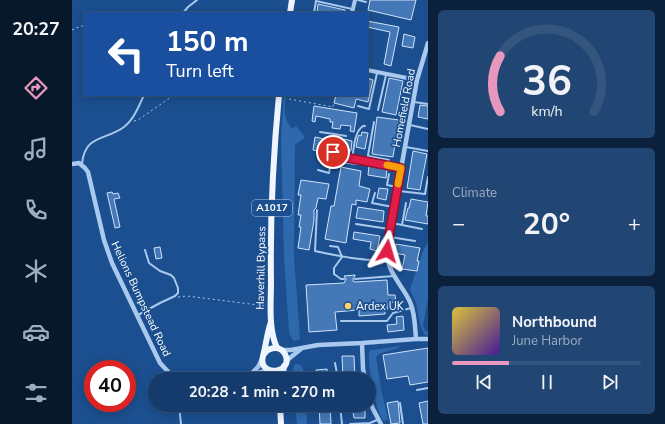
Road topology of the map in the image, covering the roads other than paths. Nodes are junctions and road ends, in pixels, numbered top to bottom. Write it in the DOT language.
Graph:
graph roads {
  1 [pos="197,0"];
  2 [pos="292,0"];
  3 [pos="357,0"];
  4 [pos="366,2"];
  5 [pos="353,11"];
  6 [pos="184,12"];
  7 [pos="290,12"];
  8 [pos="314,12"];
  9 [pos="428,43"];
  10 [pos="368,70"];
  11 [pos="377,72"];
  12 [pos="386,74"];
  13 [pos="417,80"];
  14 [pos="144,96"];
  15 [pos="279,96"];
  16 [pos="413,102"];
  17 [pos="428,104"];
  18 [pos="358,106"];
  19 [pos="378,110"];
  20 [pos="374,122"];
  21 [pos="409,125"];
  22 [pos="365,126"];
  23 [pos="428,129"];
  24 [pos="320,132"];
  25 [pos="334,134"];
  26 [pos="346,136"];
  27 [pos="405,147"];
  28 [pos="428,151"];
  29 [pos="338,156"];
  30 [pos="368,156"];
  31 [pos="352,158"];
  32 [pos="334,159"];
  33 [pos="389,160"];
  34 [pos="367,161"];
  35 [pos="72,164"];
  36 [pos="357,164"];
  37 [pos="82,165"];
  38 [pos="401,168"];
  39 [pos="318,170"];
  40 [pos="389,174"];
  41 [pos="428,177"];
  42 [pos="398,189"];
  43 [pos="375,193"];
  44 [pos="406,203"];
  45 [pos="394,208"];
  46 [pos="317,210"];
  47 [pos="391,223"];
  48 [pos="356,224"];
  49 [pos="402,225"];
  50 [pos="422,229"];
  51 [pos="390,230"];
  52 [pos="389,236"];
  53 [pos="415,241"];
  54 [pos="330,246"];
  55 [pos="145,250"];
  56 [pos="342,257"];
  57 [pos="388,260"];
  58 [pos="395,276"];
  59 [pos="355,278"];
  60 [pos="344,280"];
  61 [pos="412,308"];
  62 [pos="138,315"];
  63 [pos="341,321"];
  64 [pos="271,322"];
  65 [pos="416,338"];
  66 [pos="428,339"];
  67 [pos="362,343"];
  68 [pos="302,348"];
  69 [pos="279,349"];
  70 [pos="263,356"];
  71 [pos="335,363"];
  72 [pos="285,364"];
  73 [pos="270,371"];
  74 [pos="168,372"];
  75 [pos="253,372"];
  76 [pos="265,372"];
  77 [pos="283,372"];
  78 [pos="337,372"];
  79 [pos="364,372"];
  80 [pos="428,388"];
  81 [pos="417,390"];
  82 [pos="400,404"];
  83 [pos="180,412"];
  84 [pos="281,412"];
  85 [pos="341,412"];
  86 [pos="375,412"];
  87 [pos="379,422"];
  88 [pos="181,424"];
  89 [pos="282,424"];
  90 [pos="342,424"];
  91 [pos="350,424"];
  92 [pos="403,424"];
  1 -- 6 [label="lane"];
  2 -- 7 [label="main road"];
  3 -- 4 [label="lane"];
  3 -- 5 [label="street"];
  5 -- 8 [label="lane"];
  9 -- 13 [label="street, Homefield Road"];
  10 -- 11 [label="street"];
  11 -- 12 [label="street"];
  11 -- 18 [label="lane"];
  12 -- 13 [label="street"];
  12 -- 19 [label="lane"];
  13 -- 16 [label="street, Homefield Road"];
  14 -- 37 [label="lane"];
  15 -- 64 [label="main road, Haverhill Bypass / A1017"];
  16 -- 17 [label="lane"];
  16 -- 21 [label="street, Homefield Road"];
  20 -- 30 [label="lane"];
  21 -- 23 [label="lane"];
  21 -- 27 [label="street, Homefield Road"];
  22 -- 31 [label="lane"];
  24 -- 25 [label="lane"];
  25 -- 26 [label="lane"];
  25 -- 29 [label="lane"];
  27 -- 28 [label="lane"];
  27 -- 38 [label="street, Homefield Road"];
  29 -- 31 [label="lane"];
  29 -- 32 [label="lane"];
  30 -- 33 [label="lane"];
  30 -- 34 [label="lane"];
  31 -- 34 [label="lane"];
  32 -- 36 [label="lane"];
  32 -- 39 [label="lane"];
  34 -- 38 [label="lane"];
  35 -- 37 [label="street"];
  37 -- 62 [label="street, Helions Bumpstead Road"];
  38 -- 42 [label="street, Homefield Road"];
  40 -- 42 [label="lane"];
  41 -- 42 [label="lane"];
  42 -- 45 [label="street, Homefield Road"];
  43 -- 45 [label="lane"];
  44 -- 49 [label="lane"];
  45 -- 47 [label="street, Homefield Road"];
  46 -- 56 [label="lane"];
  47 -- 49 [label="lane"];
  47 -- 51 [label="street, Homefield Road"];
  48 -- 51 [label="lane"];
  49 -- 50 [label="lane"];
  51 -- 52 [label="street, Homefield Road"];
  52 -- 53 [label="lane"];
  52 -- 57 [label="street, Homefield Road"];
  54 -- 56 [label="lane"];
  55 -- 62 [label="lane"];
  56 -- 57 [label="lane"];
  56 -- 60 [label="lane"];
  57 -- 58 [label="street, Homefield Road"];
  58 -- 59 [label="lane"];
  58 -- 61 [label="street, Homefield Road"];
  61 -- 63 [label="lane"];
  61 -- 65 [label="street, Homefield Road"];
  62 -- 74 [label="street, Helions Bumpstead Road"];
  64 -- 69 [label="main road, Haverhill Bypass / A1017"];
  64 -- 70 [label="main road, Haverhill Bypass / A1017"];
  65 -- 66 [label="street"];
  65 -- 67 [label="street"];
  67 -- 68 [label="street"];
  67 -- 79 [label="street"];
  68 -- 69 [label="street"];
  68 -- 72 [label="street"];
  69 -- 70 [label="main road"];
  69 -- 72 [label="main road"];
  70 -- 73 [label="main road"];
  70 -- 75 [label="street"];
  71 -- 78 [label="lane"];
  72 -- 73 [label="main road"];
  72 -- 77 [label="main road"];
  73 -- 76 [label="street"];
  80 -- 81 [label="lane"];
  82 -- 92 [label="lane"];
  83 -- 88 [label="lane"];
  84 -- 89 [label="main road"];
  85 -- 90 [label="lane"];
  86 -- 87 [label="street"];
  87 -- 91 [label="lane"];
}
